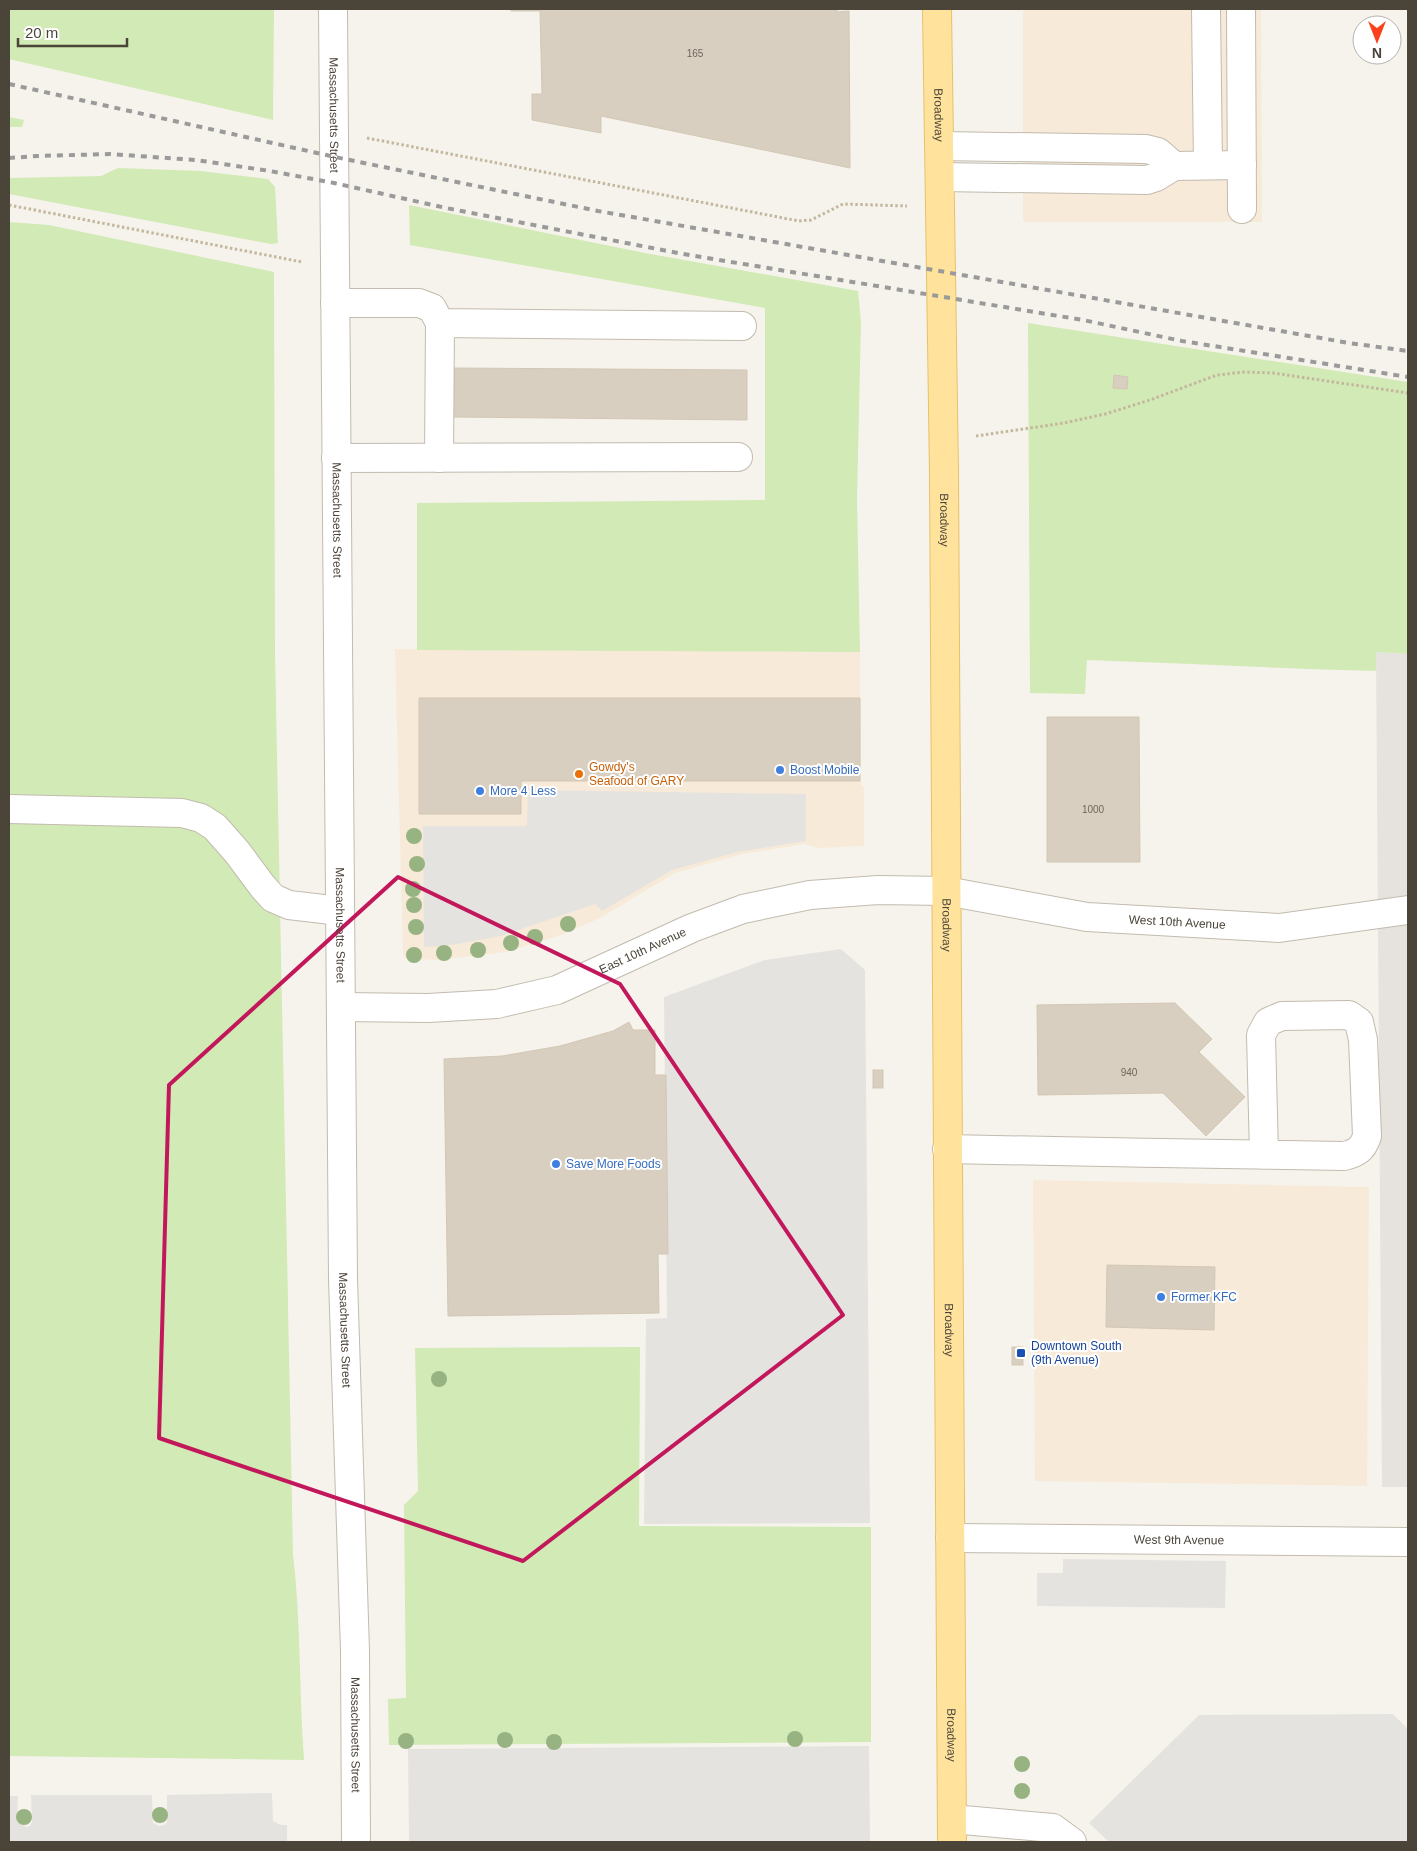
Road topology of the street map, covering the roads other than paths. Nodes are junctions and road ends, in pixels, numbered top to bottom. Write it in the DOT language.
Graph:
graph roads {
  1 [pos="333,9"];
  2 [pos="937,9"];
  3 [pos="1206,9"];
  4 [pos="1241,9"];
  5 [pos="940,146"];
  6 [pos="1208,165"];
  7 [pos="1242,165"];
  8 [pos="1174,166"];
  9 [pos="940,177"];
  10 [pos="1242,209"];
  11 [pos="335,303"];
  12 [pos="440,323"];
  13 [pos="742,326"];
  14 [pos="738,457"];
  15 [pos="336,458"];
  16 [pos="440,458"];
  17 [pos="9,809"];
  18 [pos="946,891"];
  19 [pos="1408,910"];
  20 [pos="340,911"];
  21 [pos="341,1007"];
  22 [pos="947,1149"];
  23 [pos="1264,1154"];
  24 [pos="950,1538"];
  25 [pos="1408,1542"];
  26 [pos="952,1831"];
  27 [pos="356,1842"];
  28 [pos="1072,1842"];
  1 -- 11 [label="street, Massachusetts Street"];
  2 -- 5 [label="main road, Broadway"];
  3 -- 6 [label="street"];
  4 -- 7 [label="street"];
  5 -- 8 [label="street"];
  5 -- 9 [label="main road, Broadway"];
  6 -- 7 [label="street"];
  6 -- 8 [label="street"];
  7 -- 10 [label="street"];
  8 -- 9 [label="street"];
  9 -- 18 [label="main road, Broadway"];
  11 -- 12 [label="street"];
  11 -- 15 [label="street, Massachusetts Street"];
  12 -- 13 [label="street"];
  12 -- 16 [label="street"];
  14 -- 16 [label="street"];
  15 -- 16 [label="street"];
  15 -- 20 [label="street, Massachusetts Street"];
  17 -- 20 [label="street"];
  18 -- 19 [label="street, West 10th Avenue"];
  18 -- 21 [label="street, East 10th Avenue"];
  18 -- 22 [label="main road, Broadway"];
  20 -- 21 [label="street, Massachusetts Street"];
  21 -- 27 [label="street, Massachusetts Street"];
  22 -- 23 [label="street"];
  22 -- 24 [label="main road, Broadway"];
  23 -- 23 [label="street"];
  24 -- 25 [label="street, West 9th Avenue"];
  24 -- 26 [label="main road, Broadway"];
  26 -- 28 [label="street"];
}
